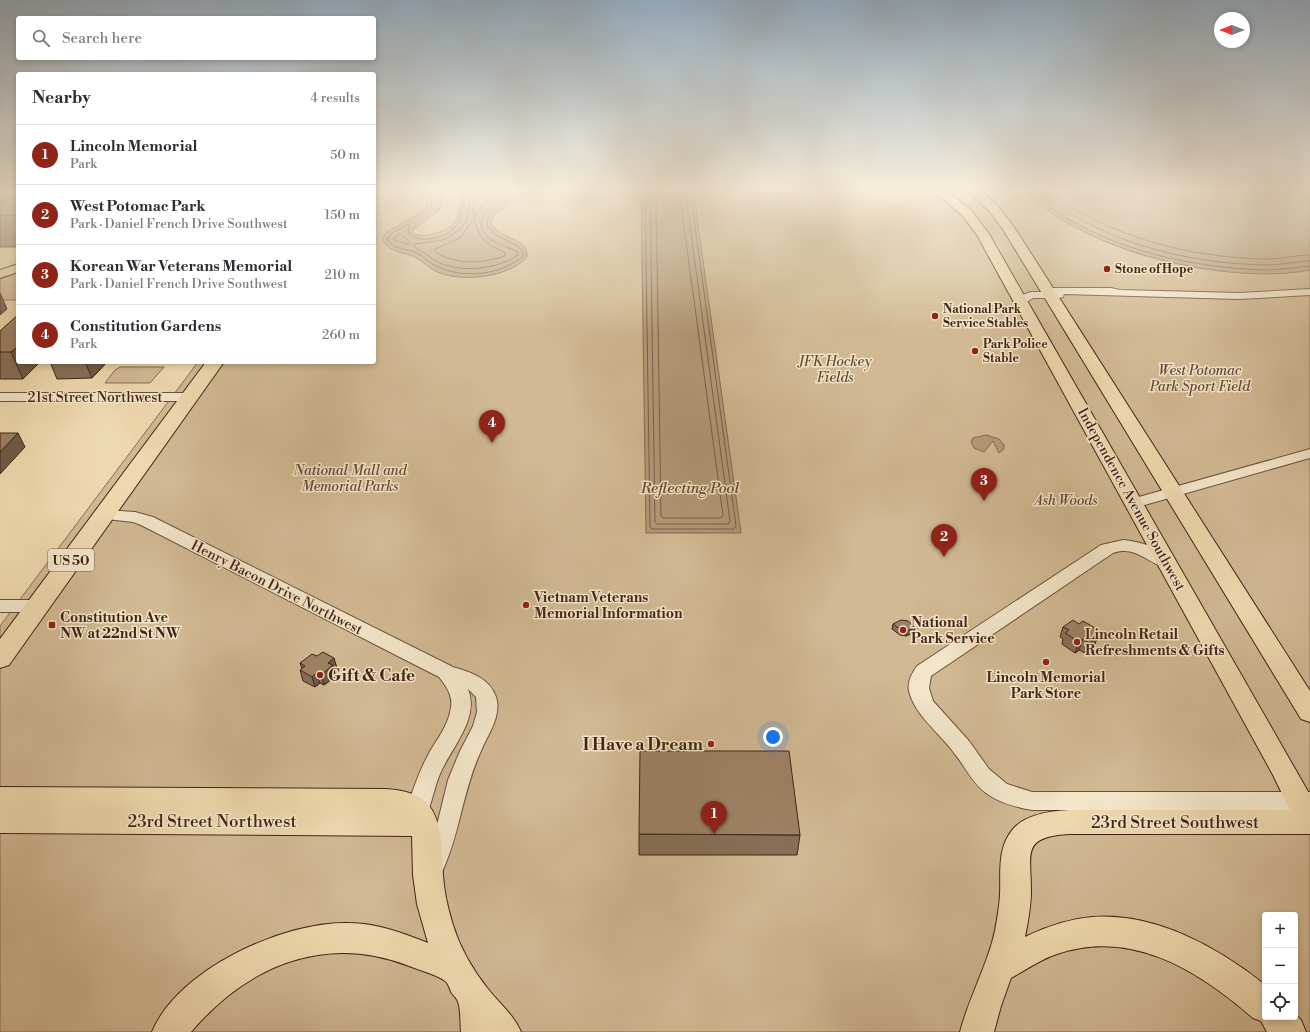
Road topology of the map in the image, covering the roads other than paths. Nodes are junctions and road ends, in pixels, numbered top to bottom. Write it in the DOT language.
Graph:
graph roads {
  1 [pos="984,237"];
  2 [pos="1015,237"];
  3 [pos="16,262"];
  4 [pos="0,267"];
  5 [pos="16,269"];
  6 [pos="0,274"];
  7 [pos="1310,292"];
  8 [pos="1050,293"];
  9 [pos="1022,302"];
  10 [pos="214,364"];
  11 [pos="0,397"];
  12 [pos="189,397"];
  13 [pos="1310,453"];
  14 [pos="1173,492"];
  15 [pos="1134,503"];
  16 [pos="104,515"];
  17 [pos="1168,563"];
  18 [pos="0,606"];
  19 [pos="38,606"];
  20 [pos="0,658"];
  21 [pos="446,672"];
  22 [pos="1310,712"];
  23 [pos="0,799"];
  24 [pos="1037,813"];
  25 [pos="1308,814"];
  26 [pos="421,817"];
  27 [pos="0,821"];
  28 [pos="429,881"];
  29 [pos="1000,967"];
  30 [pos="456,970"];
  31 [pos="474,997"];
  32 [pos="1262,1004"];
  33 [pos="1279,1020"];
  34 [pos="169,1032"];
  35 [pos="478,1032"];
  36 [pos="504,1032"];
  37 [pos="977,1032"];
  38 [pos="1289,1032"];
  1 -- 9 [label="main road, Independence Avenue Southwest"];
  2 -- 8 [label="main road"];
  3 -- 4 [label="main road"];
  5 -- 6 [label="main road"];
  7 -- 8 [label="street"];
  8 -- 9 [label="street"];
  8 -- 14 [label="main road"];
  9 -- 15 [label="main road, Independence Avenue Southwest"];
  10 -- 12 [label="highway, US 50"];
  11 -- 12 [label="street, 21st Street Northwest"];
  12 -- 16 [label="highway, US 50"];
  13 -- 14 [label="street"];
  14 -- 15 [label="street"];
  14 -- 22 [label="main road"];
  15 -- 17 [label="main road, Independence Avenue Southwest"];
  16 -- 19 [label="highway, US 50"];
  16 -- 21 [label="street, Henry Bacon Drive Northwest"];
  17 -- 24 [label="street"];
  17 -- 25 [label="main road, Independence Avenue Southwest"];
  18 -- 19 [label="street"];
  19 -- 20 [label="highway, US 50"];
  21 -- 26 [label="street"];
  21 -- 28 [label="street, Henry Bacon Drive Northwest"];
  23 -- 26 [label="main road, 23rd Street Northwest"];
  24 -- 25 [label="main road, 23rd Street Southwest"];
  24 -- 29 [label="main road"];
  26 -- 27 [label="main road, 23rd Street Northwest"];
  26 -- 28 [label="main road"];
  28 -- 30 [label="main road"];
  29 -- 32 [label="main road"];
  29 -- 37 [label="main road"];
  30 -- 31 [label="main road"];
  30 -- 34 [label="main road"];
  31 -- 35 [label="main road"];
  31 -- 36 [label="main road"];
  33 -- 38 [label="main road"];
}
